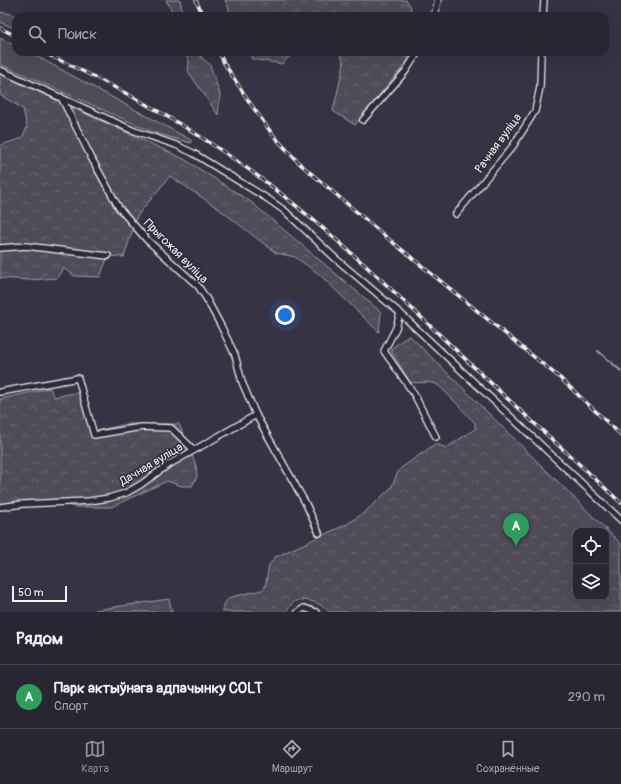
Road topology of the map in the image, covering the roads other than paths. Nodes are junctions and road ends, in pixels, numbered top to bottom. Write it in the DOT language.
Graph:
graph roads {
  1 [pos="438,0"];
  2 [pos="544,0"];
  3 [pos="435,12"];
  4 [pos="543,12"];
  5 [pos="415,56"];
  6 [pos="541,56"];
  7 [pos="0,70"];
  8 [pos="61,97"];
  9 [pos="363,120"];
  10 [pos="456,214"];
  11 [pos="0,248"];
  12 [pos="108,256"];
  13 [pos="400,313"];
  14 [pos="0,392"];
  15 [pos="256,415"];
  16 [pos="436,437"];
  17 [pos="194,450"];
  18 [pos="0,507"];
  19 [pos="621,520"];
  20 [pos="319,533"];
  21 [pos="298,612"];
  22 [pos="316,612"];
  1 -- 3 [label="street"];
  2 -- 4 [label="street"];
  5 -- 9 [label="street"];
  6 -- 10 [label="street, Рачная вуліца"];
  7 -- 8 [label="street"];
  8 -- 13 [label="street"];
  8 -- 15 [label="street, Прыгожая вуліца"];
  11 -- 12 [label="street"];
  13 -- 16 [label="street"];
  13 -- 19 [label="street"];
  14 -- 17 [label="street"];
  15 -- 17 [label="street, Дачная вуліца"];
  15 -- 20 [label="street, Прыгожая вуліца"];
  17 -- 18 [label="street, Дачная вуліца"];
  21 -- 22 [label="street"];
}
